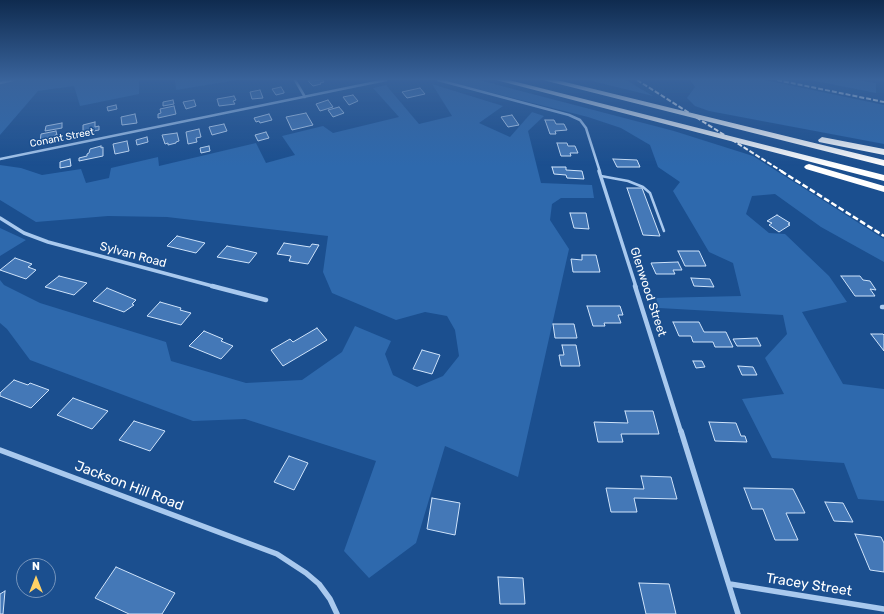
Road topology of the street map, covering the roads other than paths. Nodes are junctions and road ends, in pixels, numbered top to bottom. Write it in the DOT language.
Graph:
graph roads {
  1 [pos="248,109"];
  2 [pos="545,109"];
  3 [pos="609,109"];
  4 [pos="663,109"];
  5 [pos="626,113"];
  6 [pos="712,120"];
  7 [pos="884,152"];
  8 [pos="0,159"];
  9 [pos="884,163"];
  10 [pos="601,176"];
  11 [pos="884,178"];
  12 [pos="884,189"];
  13 [pos="0,218"];
  14 [pos="664,231"];
  15 [pos="266,300"];
  16 [pos="0,450"];
  17 [pos="730,584"];
  18 [pos="884,609"];
  19 [pos="337,614"];
  20 [pos="738,614"];
  1 -- 8 [label="street, Conant Street"];
  2 -- 10 [label="street, Glenwood Street"];
  3 -- 5 [label="highway"];
  4 -- 6 [label="highway"];
  5 -- 11 [label="highway"];
  5 -- 12 [label="highway"];
  6 -- 7 [label="highway"];
  6 -- 9 [label="highway"];
  10 -- 14 [label="lane"];
  10 -- 17 [label="street, Glenwood Street"];
  13 -- 15 [label="street, Sylvan Road"];
  16 -- 19 [label="street, Jackson Hill Road"];
  17 -- 18 [label="street, Tracey Street"];
  17 -- 20 [label="street, Glenwood Street"];
}
